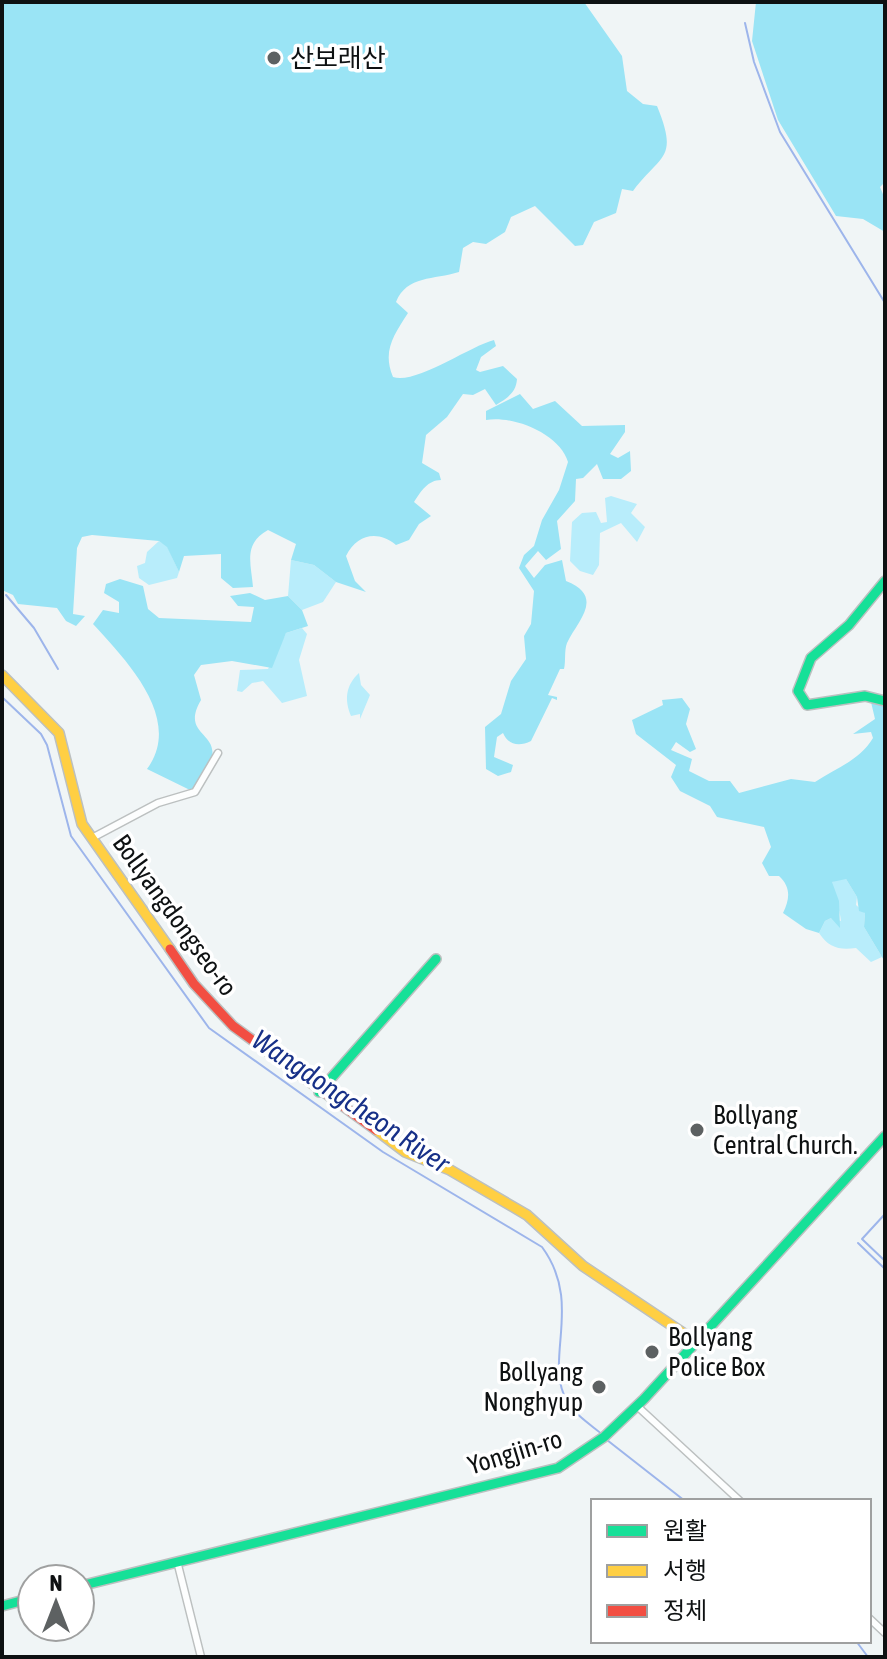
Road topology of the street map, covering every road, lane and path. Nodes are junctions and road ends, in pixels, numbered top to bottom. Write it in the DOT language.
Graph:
graph roads {
  1 [pos="885,581"];
  2 [pos="2,675"];
  3 [pos="885,701"];
  4 [pos="218,753"];
  5 [pos="92,838"];
  6 [pos="436,959"];
  7 [pos="321,1090"];
  8 [pos="885,1136"];
  9 [pos="698,1343"];
  10 [pos="637,1406"];
  11 [pos="738,1499"];
  12 [pos="177,1561"];
  13 [pos="96,1582"];
  14 [pos="201,1657"];
  1 -- 3 [label="street"];
  2 -- 5 [label="street, Bollyangdongseo-ro"];
  4 -- 5 [label="street"];
  5 -- 7 [label="street, Bollyangdongseo-ro"];
  6 -- 7 [label="street"];
  7 -- 9 [label="street, Bollyangdongseo-ro"];
  8 -- 9 [label="street, Yongjin-ro"];
  9 -- 10 [label="street, Yongjin-ro"];
  10 -- 11 [label="street"];
  10 -- 12 [label="street, Yongjin-ro"];
  12 -- 13 [label="street, Yongjin-ro"];
  12 -- 14 [label="street"];
}
